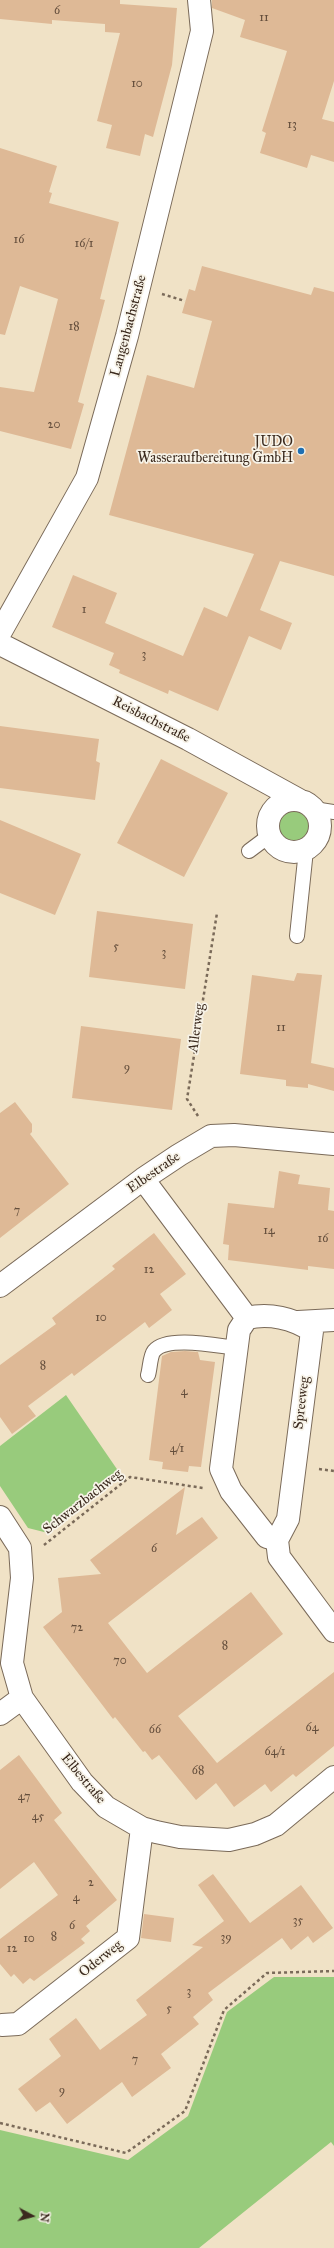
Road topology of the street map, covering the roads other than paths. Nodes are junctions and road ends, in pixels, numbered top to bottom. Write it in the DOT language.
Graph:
graph roads {
  1 [pos="199,0"];
  2 [pos="0,633"];
  3 [pos="0,644"];
  4 [pos="316,807"];
  5 [pos="269,836"];
  6 [pos="306,850"];
  7 [pos="249,851"];
  8 [pos="297,936"];
  9 [pos="334,1144"];
  10 [pos="144,1179"];
  11 [pos="0,1286"];
  12 [pos="247,1318"];
  13 [pos="334,1320"];
  14 [pos="298,1322"];
  15 [pos="237,1348"];
  16 [pos="148,1375"];
  17 [pos="0,1517"];
  18 [pos="277,1540"];
  19 [pos="334,1630"];
  20 [pos="22,1698"];
  21 [pos="0,1714"];
  22 [pos="334,1777"];
  23 [pos="142,1828"];
  24 [pos="1,2022"];
  1 -- 2 [label="street, Langenbachstraße"];
  3 -- 4 [label="street, Reisbachstraße"];
  4 -- 5 [label="street"];
  4 -- 6 [label="street"];
  5 -- 6 [label="street"];
  5 -- 7 [label="lane"];
  6 -- 8 [label="lane"];
  9 -- 10 [label="street, Elbestraße"];
  10 -- 11 [label="street, Elbestraße"];
  10 -- 12 [label="street"];
  12 -- 14 [label="street"];
  12 -- 15 [label="street"];
  13 -- 14 [label="street"];
  14 -- 18 [label="street, Spreeweg"];
  15 -- 16 [label="lane"];
  15 -- 18 [label="street"];
  17 -- 20 [label="street, Elbestraße"];
  18 -- 19 [label="street"];
  20 -- 21 [label="street"];
  20 -- 23 [label="street, Elbestraße"];
  22 -- 23 [label="street, Elbestraße"];
  23 -- 24 [label="street, Oderweg"];
}
